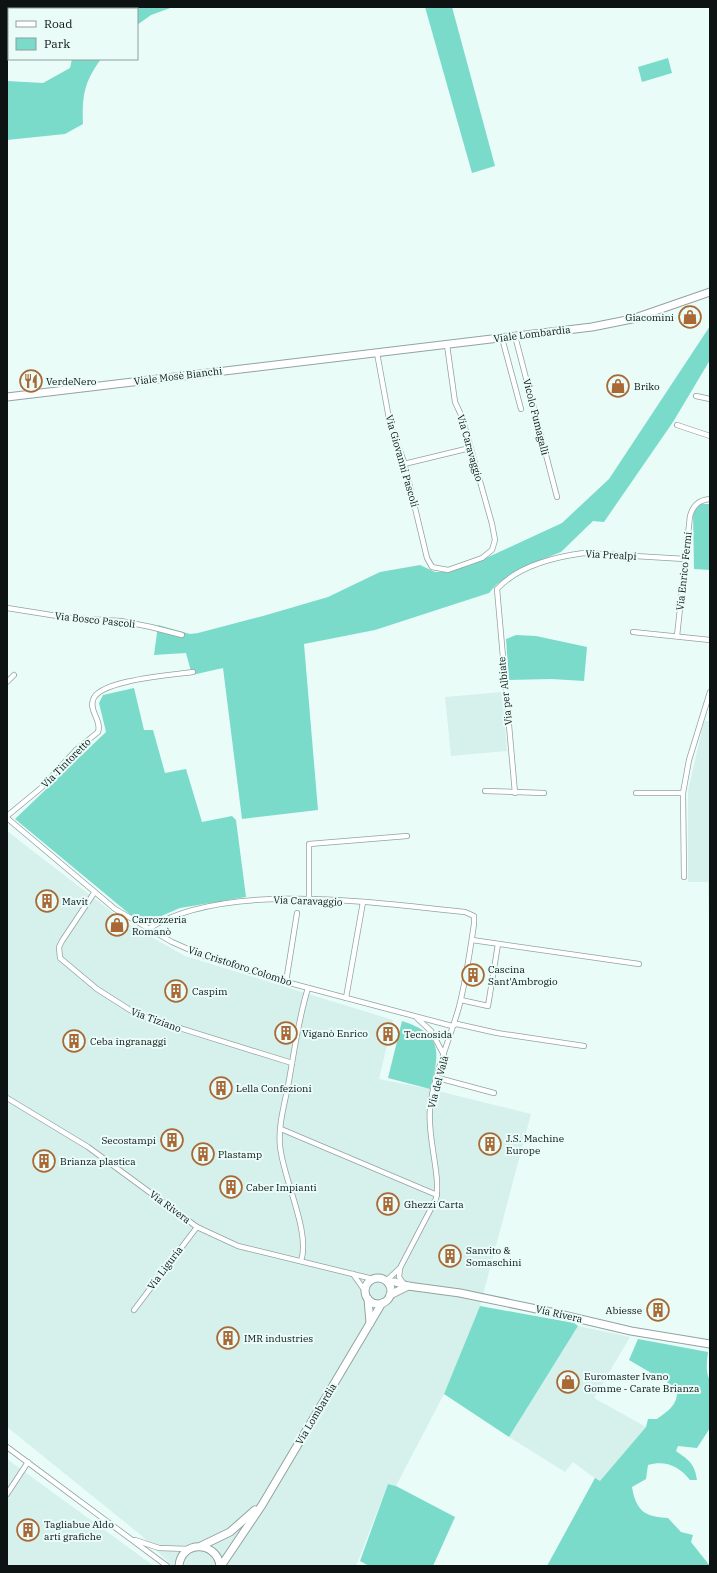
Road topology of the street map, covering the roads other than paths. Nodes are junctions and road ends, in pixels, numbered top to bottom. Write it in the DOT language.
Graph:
graph roads {
  1 [pos="710,292"];
  2 [pos="515,336"];
  3 [pos="502,338"];
  4 [pos="448,345"];
  5 [pos="377,353"];
  6 [pos="349,356"];
  7 [pos="696,396"];
  8 [pos="7,397"];
  9 [pos="710,399"];
  10 [pos="521,409"];
  11 [pos="677,425"];
  12 [pos="710,436"];
  13 [pos="470,448"];
  14 [pos="404,464"];
  15 [pos="557,498"];
  16 [pos="710,499"];
  17 [pos="685,559"];
  18 [pos="432,567"];
  19 [pos="497,589"];
  20 [pos="7,608"];
  21 [pos="633,632"];
  22 [pos="182,635"];
  23 [pos="677,636"];
  24 [pos="710,640"];
  25 [pos="193,672"];
  26 [pos="14,675"];
  27 [pos="7,682"];
  28 [pos="710,692"];
  29 [pos="485,790"];
  30 [pos="515,793"];
  31 [pos="544,793"];
  32 [pos="636,793"];
  33 [pos="683,793"];
  34 [pos="7,817"];
  35 [pos="407,836"];
  36 [pos="684,877"];
  37 [pos="94,892"];
  38 [pos="309,900"];
  39 [pos="363,902"];
  40 [pos="297,913"];
  41 [pos="472,915"];
  42 [pos="148,929"];
  43 [pos="472,940"];
  44 [pos="498,944"];
  45 [pos="639,964"];
  46 [pos="286,982"];
  47 [pos="308,988"];
  48 [pos="346,998"];
  49 [pos="460,1000"];
  50 [pos="415,1016"];
  51 [pos="452,1026"];
  52 [pos="584,1046"];
  53 [pos="444,1055"];
  54 [pos="292,1063"];
  55 [pos="438,1078"];
  56 [pos="494,1093"];
  57 [pos="7,1098"];
  58 [pos="281,1129"];
  59 [pos="437,1195"];
  60 [pos="197,1227"];
  61 [pos="301,1262"];
  62 [pos="400,1268"];
  63 [pos="353,1274"];
  64 [pos="373,1279"];
  65 [pos="387,1282"];
  66 [pos="407,1285"];
  67 [pos="365,1291"];
  68 [pos="390,1295"];
  69 [pos="368,1299"];
  70 [pos="382,1303"];
  71 [pos="134,1310"];
  72 [pos="370,1323"];
  73 [pos="710,1344"];
  74 [pos="7,1447"];
  75 [pos="28,1462"];
  76 [pos="7,1494"];
  77 [pos="262,1505"];
  78 [pos="144,1546"];
  79 [pos="202,1546"];
  80 [pos="159,1548"];
  81 [pos="189,1549"];
  82 [pos="155,1557"];
  83 [pos="167,1566"];
  84 [pos="179,1566"];
  85 [pos="220,1566"];
  1 -- 2 [label="street, Viale Lombardia"];
  2 -- 3 [label="street, Viale Lombardia"];
  2 -- 15 [label="street, Vicolo Fumagalli"];
  3 -- 4 [label="street, Viale Lombardia"];
  3 -- 10 [label="street"];
  4 -- 5 [label="street, Viale Lombardia"];
  4 -- 13 [label="street, Via Caravaggio"];
  5 -- 6 [label="street, Viale Lombardia"];
  5 -- 14 [label="street, Via Giovanni Pascoli"];
  6 -- 8 [label="street, Viale Mosè Bianchi"];
  7 -- 9 [label="street"];
  11 -- 12 [label="street"];
  13 -- 14 [label="street"];
  13 -- 18 [label="street, Via Caravaggio"];
  14 -- 18 [label="street, Via Giovanni Pascoli"];
  16 -- 17 [label="street, Via Enrico Fermi"];
  17 -- 19 [label="street, Via Prealpi"];
  17 -- 23 [label="street, Via Enrico Fermi"];
  19 -- 30 [label="street, Via per Albiate"];
  20 -- 22 [label="street, Via Bosco Pascoli"];
  21 -- 23 [label="street"];
  23 -- 24 [label="street"];
  25 -- 34 [label="street, Via Tintoretto"];
  26 -- 27 [label="street"];
  28 -- 33 [label="street"];
  29 -- 30 [label="street"];
  30 -- 31 [label="street"];
  32 -- 33 [label="street"];
  33 -- 36 [label="street"];
  34 -- 37 [label="street, Via Cristoforo Colombo"];
  35 -- 38 [label="street"];
  37 -- 42 [label="street, Via Cristoforo Colombo"];
  37 -- 54 [label="street, Via Tiziano"];
  38 -- 39 [label="street, Via Caravaggio"];
  38 -- 42 [label="street, Via Caravaggio"];
  39 -- 41 [label="street, Via Caravaggio"];
  39 -- 48 [label="street"];
  40 -- 46 [label="street"];
  41 -- 43 [label="street, Via del Valà"];
  42 -- 46 [label="street, Via Cristoforo Colombo"];
  43 -- 44 [label="street"];
  43 -- 49 [label="street, Via del Valà"];
  44 -- 45 [label="street"];
  44 -- 49 [label="street"];
  46 -- 47 [label="street, Via Cristoforo Colombo"];
  47 -- 48 [label="street, Via Cristoforo Colombo"];
  47 -- 54 [label="street"];
  48 -- 50 [label="street, Via Cristoforo Colombo"];
  49 -- 51 [label="street, Via del Valà"];
  50 -- 51 [label="street, Via Cristoforo Colombo"];
  50 -- 53 [label="street"];
  51 -- 52 [label="street"];
  51 -- 53 [label="street, Via del Valà"];
  53 -- 55 [label="street, Via del Valà"];
  54 -- 58 [label="street"];
  55 -- 56 [label="street"];
  55 -- 59 [label="street, Via del Valà"];
  57 -- 60 [label="street, Via Rivera"];
  58 -- 59 [label="street"];
  58 -- 61 [label="street"];
  59 -- 62 [label="street, Via del Valà"];
  60 -- 61 [label="street, Via Rivera"];
  60 -- 71 [label="street, Via Liguria"];
  61 -- 63 [label="street, Via Rivera"];
  62 -- 65 [label="street, Via del Valà"];
  62 -- 66 [label="street"];
  63 -- 64 [label="street, Via Rivera"];
  63 -- 67 [label="street"];
  64 -- 65 [label="street"];
  64 -- 67 [label="street"];
  65 -- 66 [label="street, Via Rivera"];
  65 -- 68 [label="street"];
  66 -- 68 [label="street"];
  66 -- 73 [label="street, Via Rivera"];
  67 -- 69 [label="street"];
  68 -- 70 [label="street"];
  69 -- 70 [label="street"];
  69 -- 72 [label="street"];
  70 -- 72 [label="street, Via Lombardia"];
  72 -- 77 [label="street, Via Lombardia"];
  74 -- 75 [label="street"];
  75 -- 76 [label="street"];
  75 -- 78 [label="street"];
  77 -- 79 [label="street, Via Lombardia"];
  77 -- 85 [label="street, Via Lombardia"];
  78 -- 80 [label="street"];
  78 -- 82 [label="street"];
  79 -- 81 [label="street, Via Lombardia"];
  79 -- 85 [label="street"];
  80 -- 81 [label="street"];
  80 -- 82 [label="street"];
  81 -- 84 [label="street"];
  82 -- 83 [label="street"];
}
